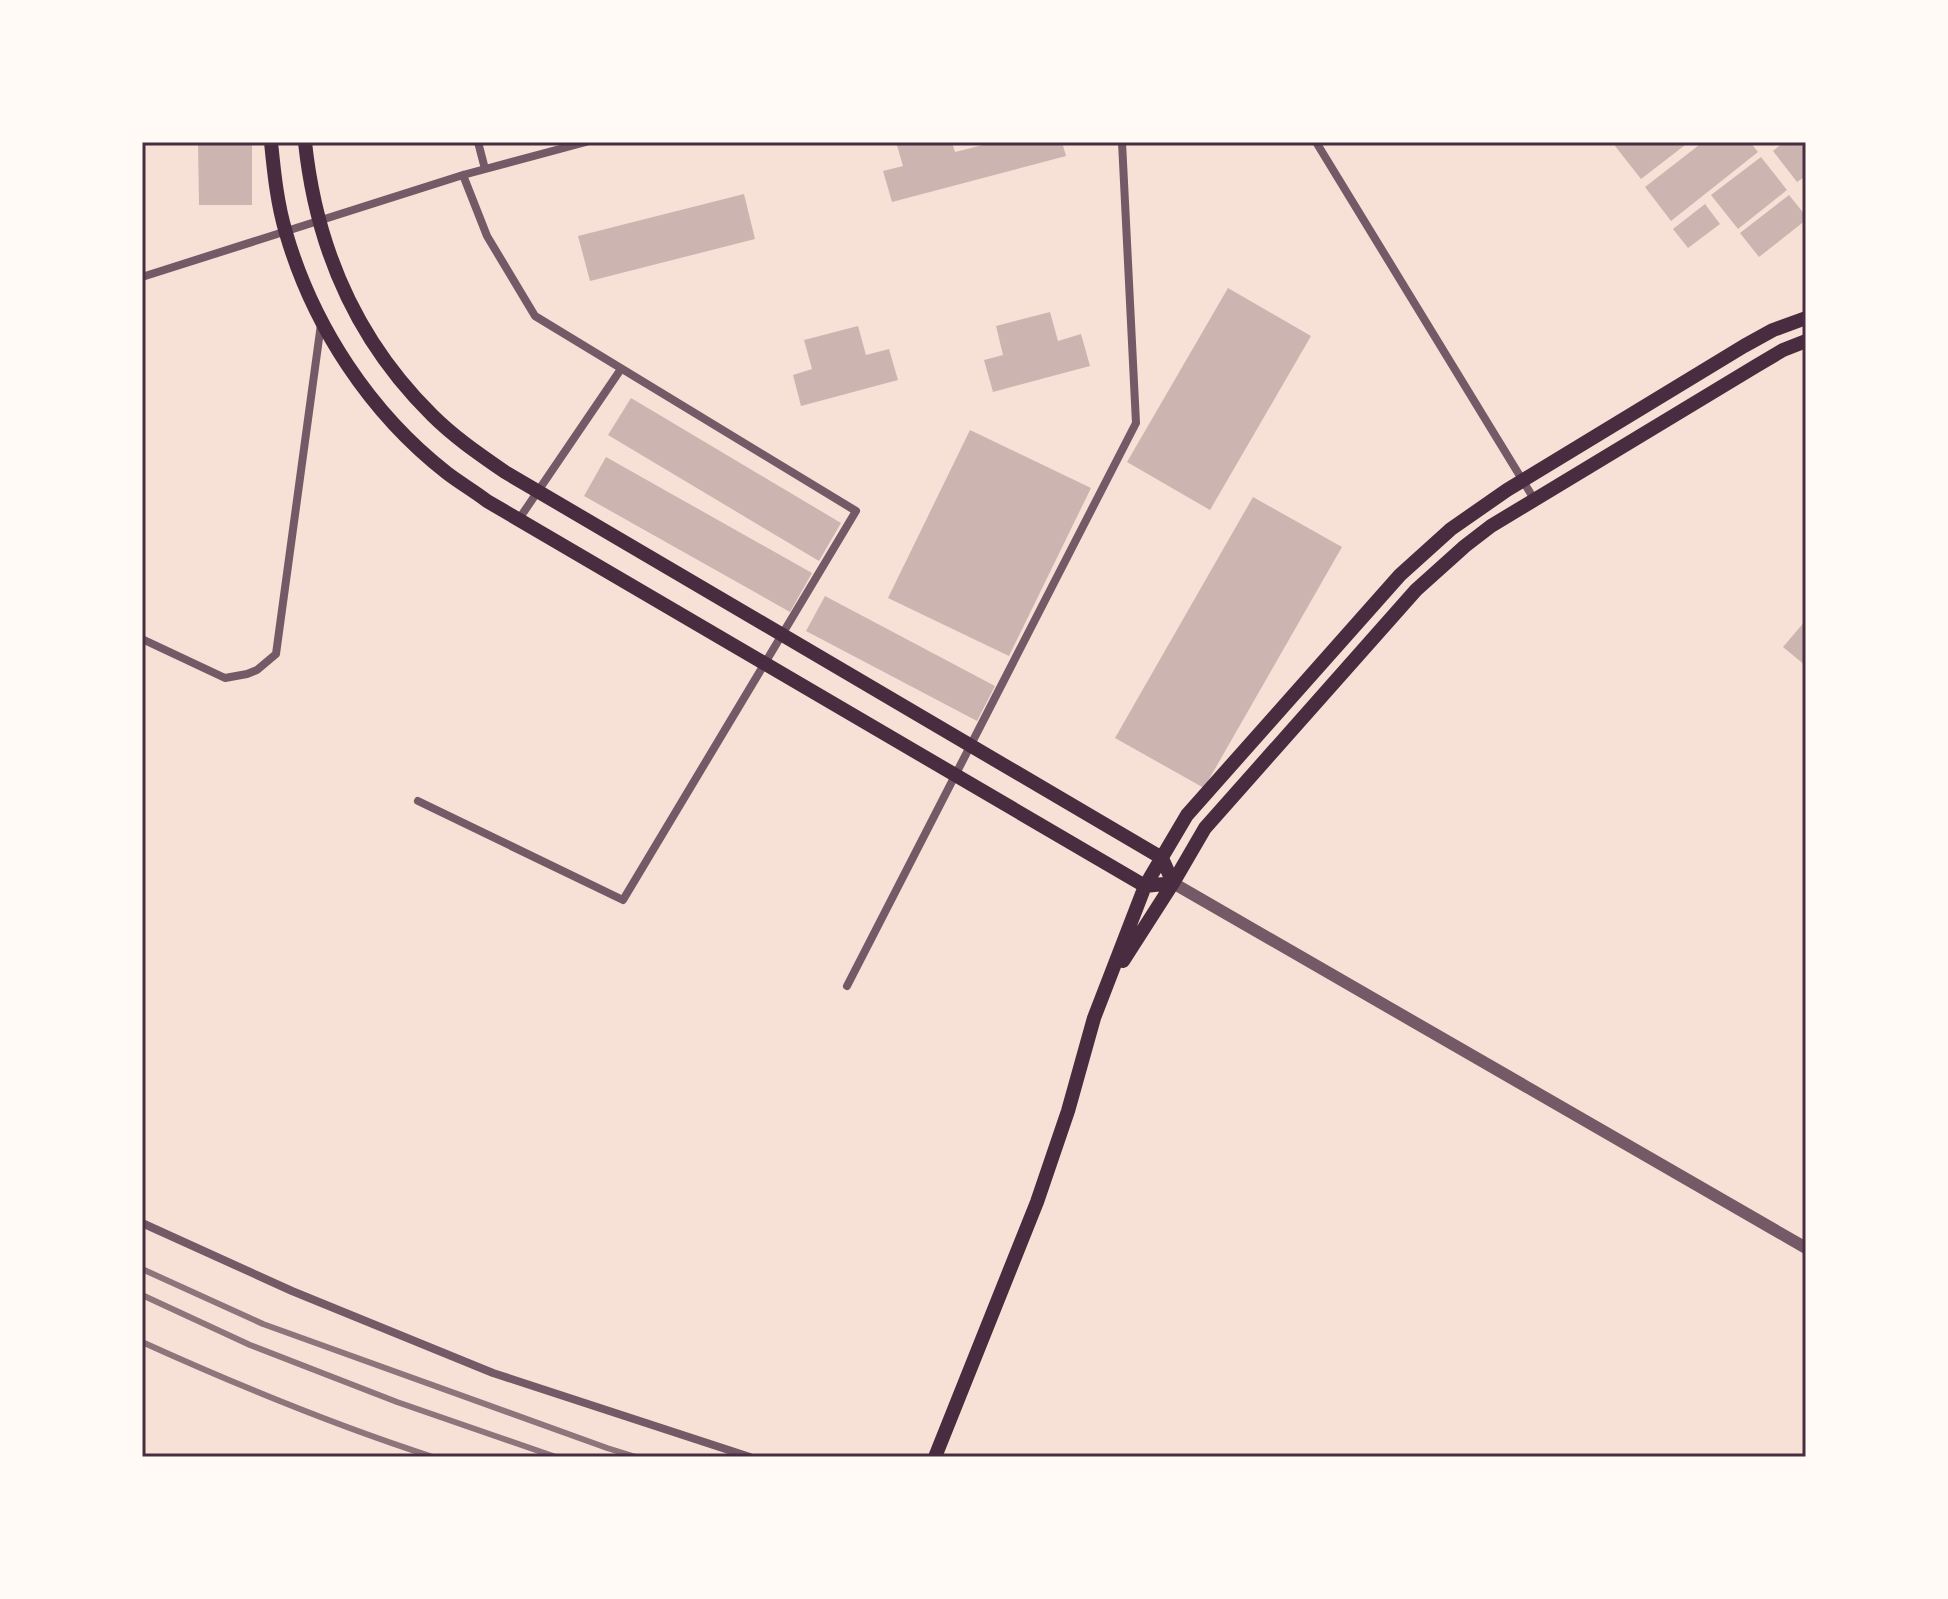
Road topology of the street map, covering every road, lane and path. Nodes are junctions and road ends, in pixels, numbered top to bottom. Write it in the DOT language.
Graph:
graph roads {
  1 [pos="271,142"];
  2 [pos="305,142"];
  3 [pos="478,142"];
  4 [pos="586,142"];
  5 [pos="1122,142"];
  6 [pos="1316,142"];
  7 [pos="485,169"];
  8 [pos="463,175"];
  9 [pos="318,222"];
  10 [pos="285,231"];
  11 [pos="142,277"];
  12 [pos="1806,318"];
  13 [pos="321,322"];
  14 [pos="1806,341"];
  15 [pos="621,369"];
  16 [pos="1523,480"];
  17 [pos="538,491"];
  18 [pos="1534,499"];
  19 [pos="519,519"];
  20 [pos="782,635"];
  21 [pos="142,639"];
  22 [pos="765,663"];
  23 [pos="970,745"];
  24 [pos="955,775"];
  25 [pos="418,801"];
  26 [pos="1162,858"];
  27 [pos="1173,883"];
  28 [pos="1145,886"];
  29 [pos="847,986"];
  30 [pos="1105,989"];
  31 [pos="142,1223"];
  32 [pos="1806,1248"];
  33 [pos="750,1457"];
  34 [pos="935,1457"];
  1 -- 10 [label="main road"];
  2 -- 9 [label="main road"];
  3 -- 7 [label="street"];
  4 -- 7 [label="street"];
  5 -- 23 [label="street"];
  6 -- 16 [label="street"];
  7 -- 8 [label="street"];
  8 -- 9 [label="street"];
  8 -- 15 [label="street"];
  9 -- 10 [label="street"];
  9 -- 17 [label="main road"];
  10 -- 11 [label="street"];
  10 -- 13 [label="main road"];
  12 -- 16 [label="main road"];
  13 -- 19 [label="main road"];
  13 -- 21 [label="street"];
  14 -- 18 [label="main road"];
  15 -- 17 [label="street"];
  15 -- 20 [label="street"];
  16 -- 18 [label="street"];
  16 -- 26 [label="main road"];
  17 -- 19 [label="street"];
  17 -- 20 [label="main road"];
  18 -- 27 [label="main road"];
  19 -- 22 [label="main road"];
  20 -- 22 [label="street"];
  20 -- 23 [label="main road"];
  22 -- 24 [label="main road"];
  22 -- 25 [label="street"];
  23 -- 24 [label="street"];
  23 -- 26 [label="main road"];
  24 -- 28 [label="main road"];
  24 -- 29 [label="street"];
  26 -- 27 [label="main road"];
  26 -- 28 [label="main road"];
  27 -- 28 [label="main road"];
  27 -- 30 [label="main road"];
  27 -- 32 [label="street"];
  28 -- 30 [label="main road"];
  30 -- 34 [label="main road"];
  31 -- 33 [label="street"];
}
